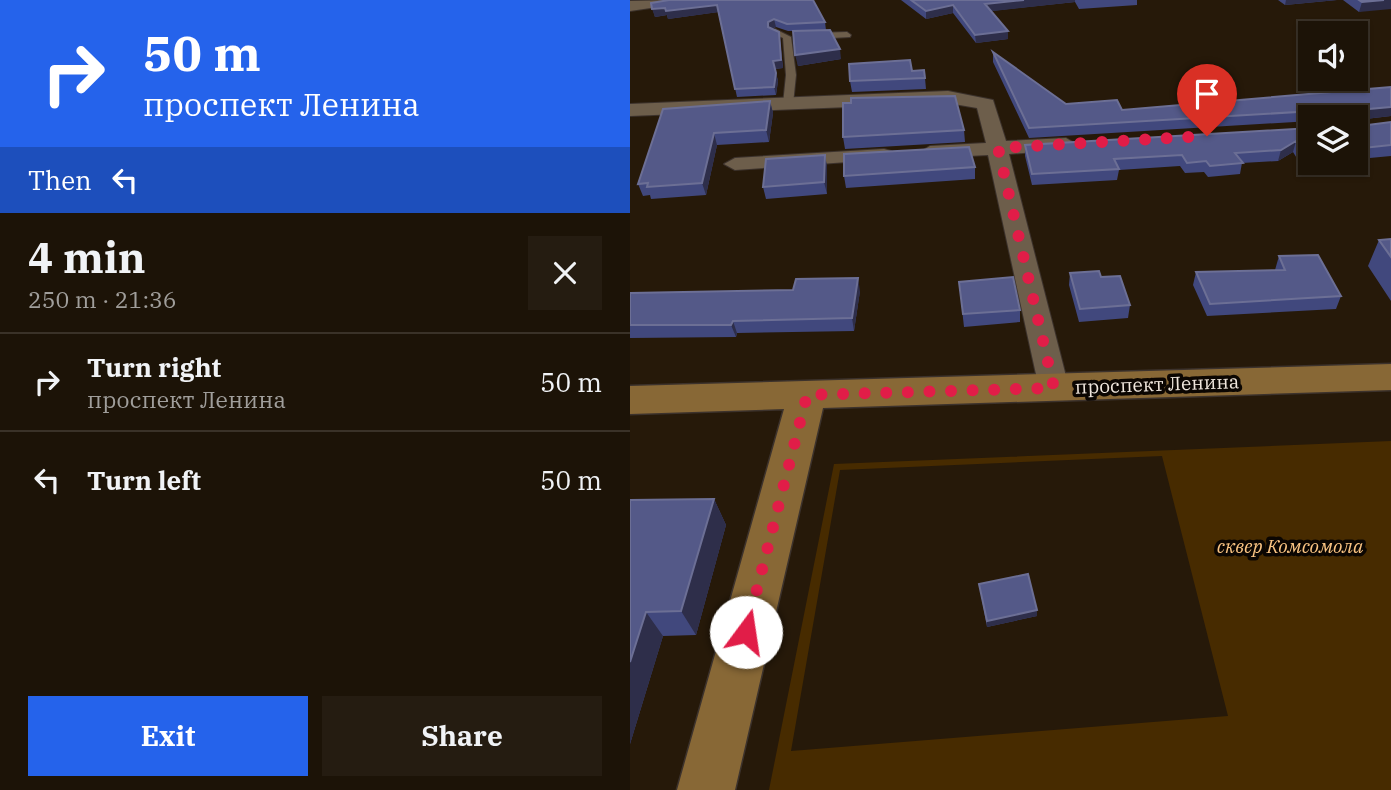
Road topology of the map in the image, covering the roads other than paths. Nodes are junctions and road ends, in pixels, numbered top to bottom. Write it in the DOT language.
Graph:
graph roads {
  1 [pos="671,0"];
  2 [pos="630,6"];
  3 [pos="775,32"];
  4 [pos="847,35"];
  5 [pos="787,37"];
  6 [pos="788,104"];
  7 [pos="630,110"];
  8 [pos="1080,143"];
  9 [pos="998,148"];
  10 [pos="735,164"];
  11 [pos="1391,377"];
  12 [pos="1054,388"];
  13 [pos="807,395"];
  14 [pos="630,400"];
  15 [pos="706,790"];
  1 -- 2 [label="street"];
  3 -- 5 [label="lane"];
  4 -- 5 [label="lane"];
  5 -- 6 [label="lane"];
  6 -- 7 [label="street"];
  6 -- 9 [label="street"];
  8 -- 9 [label="street"];
  9 -- 10 [label="street"];
  9 -- 12 [label="street"];
  11 -- 12 [label="main road, проспект Ленина"];
  12 -- 13 [label="main road, проспект Ленина"];
  13 -- 14 [label="main road, проспект Ленина"];
  13 -- 15 [label="main road"];
}
